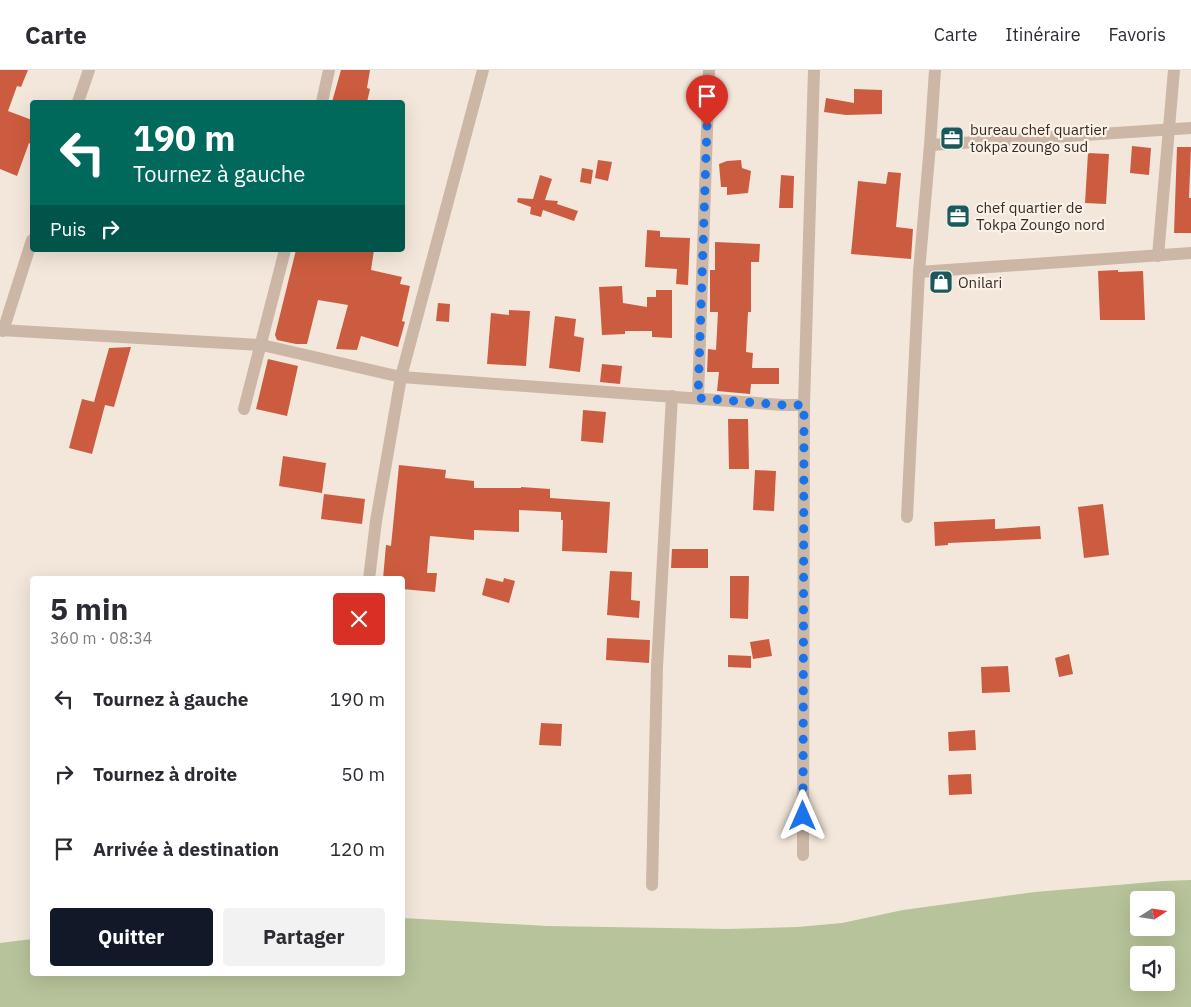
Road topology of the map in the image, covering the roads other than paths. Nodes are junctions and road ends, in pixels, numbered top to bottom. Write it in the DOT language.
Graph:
graph roads {
  1 [pos="89,70"];
  2 [pos="330,70"];
  3 [pos="483,70"];
  4 [pos="709,70"];
  5 [pos="814,70"];
  6 [pos="935,70"];
  7 [pos="1174,70"];
  8 [pos="79,100"];
  9 [pos="322,100"];
  10 [pos="1191,128"];
  11 [pos="1169,130"];
  12 [pos="930,145"];
  13 [pos="30,246"];
  14 [pos="285,252"];
  15 [pos="1191,253"];
  16 [pos="1158,256"];
  17 [pos="919,272"];
  18 [pos="1,330"];
  19 [pos="262,345"];
  20 [pos="401,376"];
  21 [pos="672,396"];
  22 [pos="698,398"];
  23 [pos="804,405"];
  24 [pos="244,409"];
  25 [pos="907,517"];
  26 [pos="368,576"];
  27 [pos="802,855"];
  28 [pos="652,885"];
  1 -- 8 [label="street"];
  2 -- 9 [label="street"];
  3 -- 20 [label="street"];
  4 -- 22 [label="street"];
  5 -- 23 [label="street"];
  6 -- 12 [label="street"];
  7 -- 11 [label="street"];
  10 -- 11 [label="street"];
  11 -- 12 [label="street"];
  11 -- 16 [label="street"];
  12 -- 17 [label="street"];
  13 -- 18 [label="street"];
  14 -- 19 [label="street"];
  15 -- 16 [label="street"];
  16 -- 17 [label="street"];
  17 -- 25 [label="street"];
  18 -- 19 [label="street"];
  19 -- 20 [label="street"];
  19 -- 24 [label="street"];
  20 -- 21 [label="street"];
  20 -- 26 [label="street"];
  21 -- 22 [label="street"];
  21 -- 28 [label="street"];
  22 -- 23 [label="street"];
  23 -- 27 [label="street"];
}
